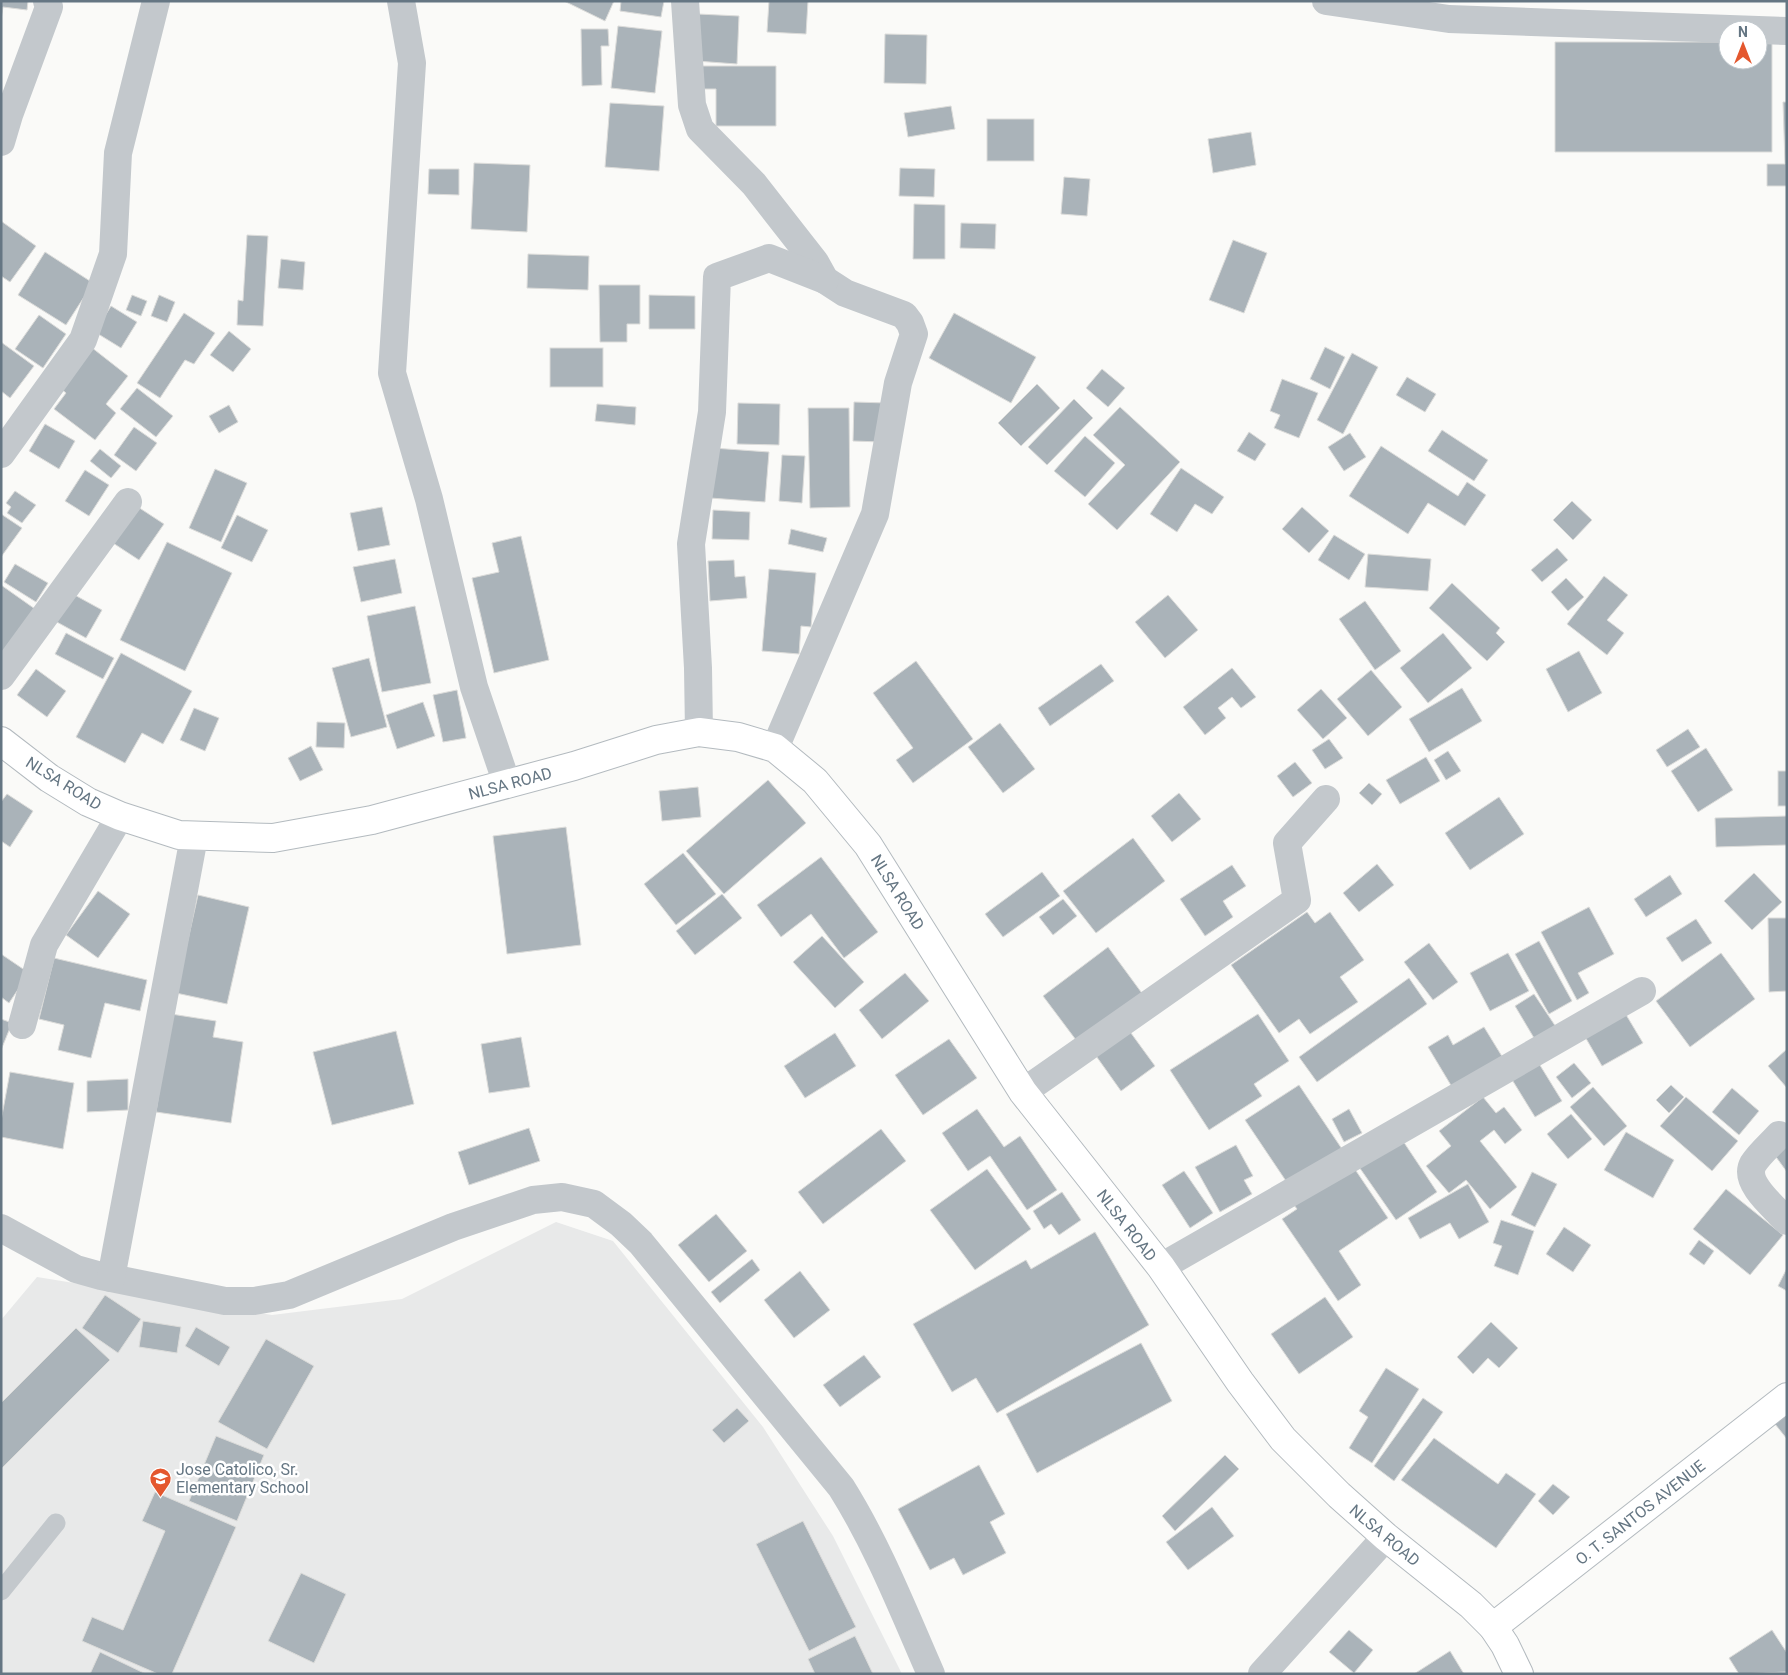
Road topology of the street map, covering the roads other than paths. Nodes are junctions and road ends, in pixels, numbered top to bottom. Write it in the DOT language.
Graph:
graph roads {
  1 [pos="47,1"];
  2 [pos="156,1"];
  3 [pos="401,1"];
  4 [pos="685,1"];
  5 [pos="1326,1"];
  6 [pos="1787,31"];
  7 [pos="1,142"];
  8 [pos="825,280"];
  9 [pos="1,454"];
  10 [pos="128,502"];
  11 [pos="1,676"];
  12 [pos="699,732"];
  13 [pos="1,741"];
  14 [pos="775,748"];
  15 [pos="507,784"];
  16 [pos="1326,798"];
  17 [pos="120,816"];
  18 [pos="194,837"];
  19 [pos="1642,991"];
  20 [pos="22,1025"];
  21 [pos="1023,1092"];
  22 [pos="1779,1135"];
  23 [pos="1787,1221"];
  24 [pos="1,1228"];
  25 [pos="1160,1267"];
  26 [pos="111,1278"];
  27 [pos="1787,1397"];
  28 [pos="56,1523"];
  29 [pos="1386,1537"];
  30 [pos="1,1591"];
  31 [pos="1493,1627"];
  32 [pos="931,1674"];
  33 [pos="1262,1674"];
  34 [pos="1519,1674"];
  1 -- 7 [label="street"];
  2 -- 9 [label="street"];
  3 -- 15 [label="street"];
  4 -- 8 [label="street"];
  5 -- 6 [label="street"];
  8 -- 12 [label="street"];
  8 -- 14 [label="street"];
  10 -- 11 [label="street"];
  12 -- 14 [label="main road, NLSA ROAD"];
  12 -- 15 [label="main road, NLSA ROAD"];
  13 -- 17 [label="main road, NLSA ROAD"];
  14 -- 21 [label="main road, NLSA ROAD"];
  15 -- 18 [label="main road, NLSA ROAD"];
  16 -- 21 [label="street"];
  17 -- 18 [label="main road, NLSA ROAD"];
  17 -- 20 [label="street"];
  18 -- 26 [label="street"];
  19 -- 25 [label="street"];
  21 -- 25 [label="main road, NLSA ROAD"];
  22 -- 23 [label="street"];
  24 -- 26 [label="street"];
  25 -- 29 [label="main road, NLSA ROAD"];
  26 -- 32 [label="street"];
  27 -- 31 [label="main road, O. T. SANTOS AVENUE"];
  28 -- 30 [label="lane"];
  29 -- 31 [label="main road, NLSA ROAD"];
  29 -- 33 [label="street"];
  31 -- 34 [label="main road, NLSA ROAD"];
}
